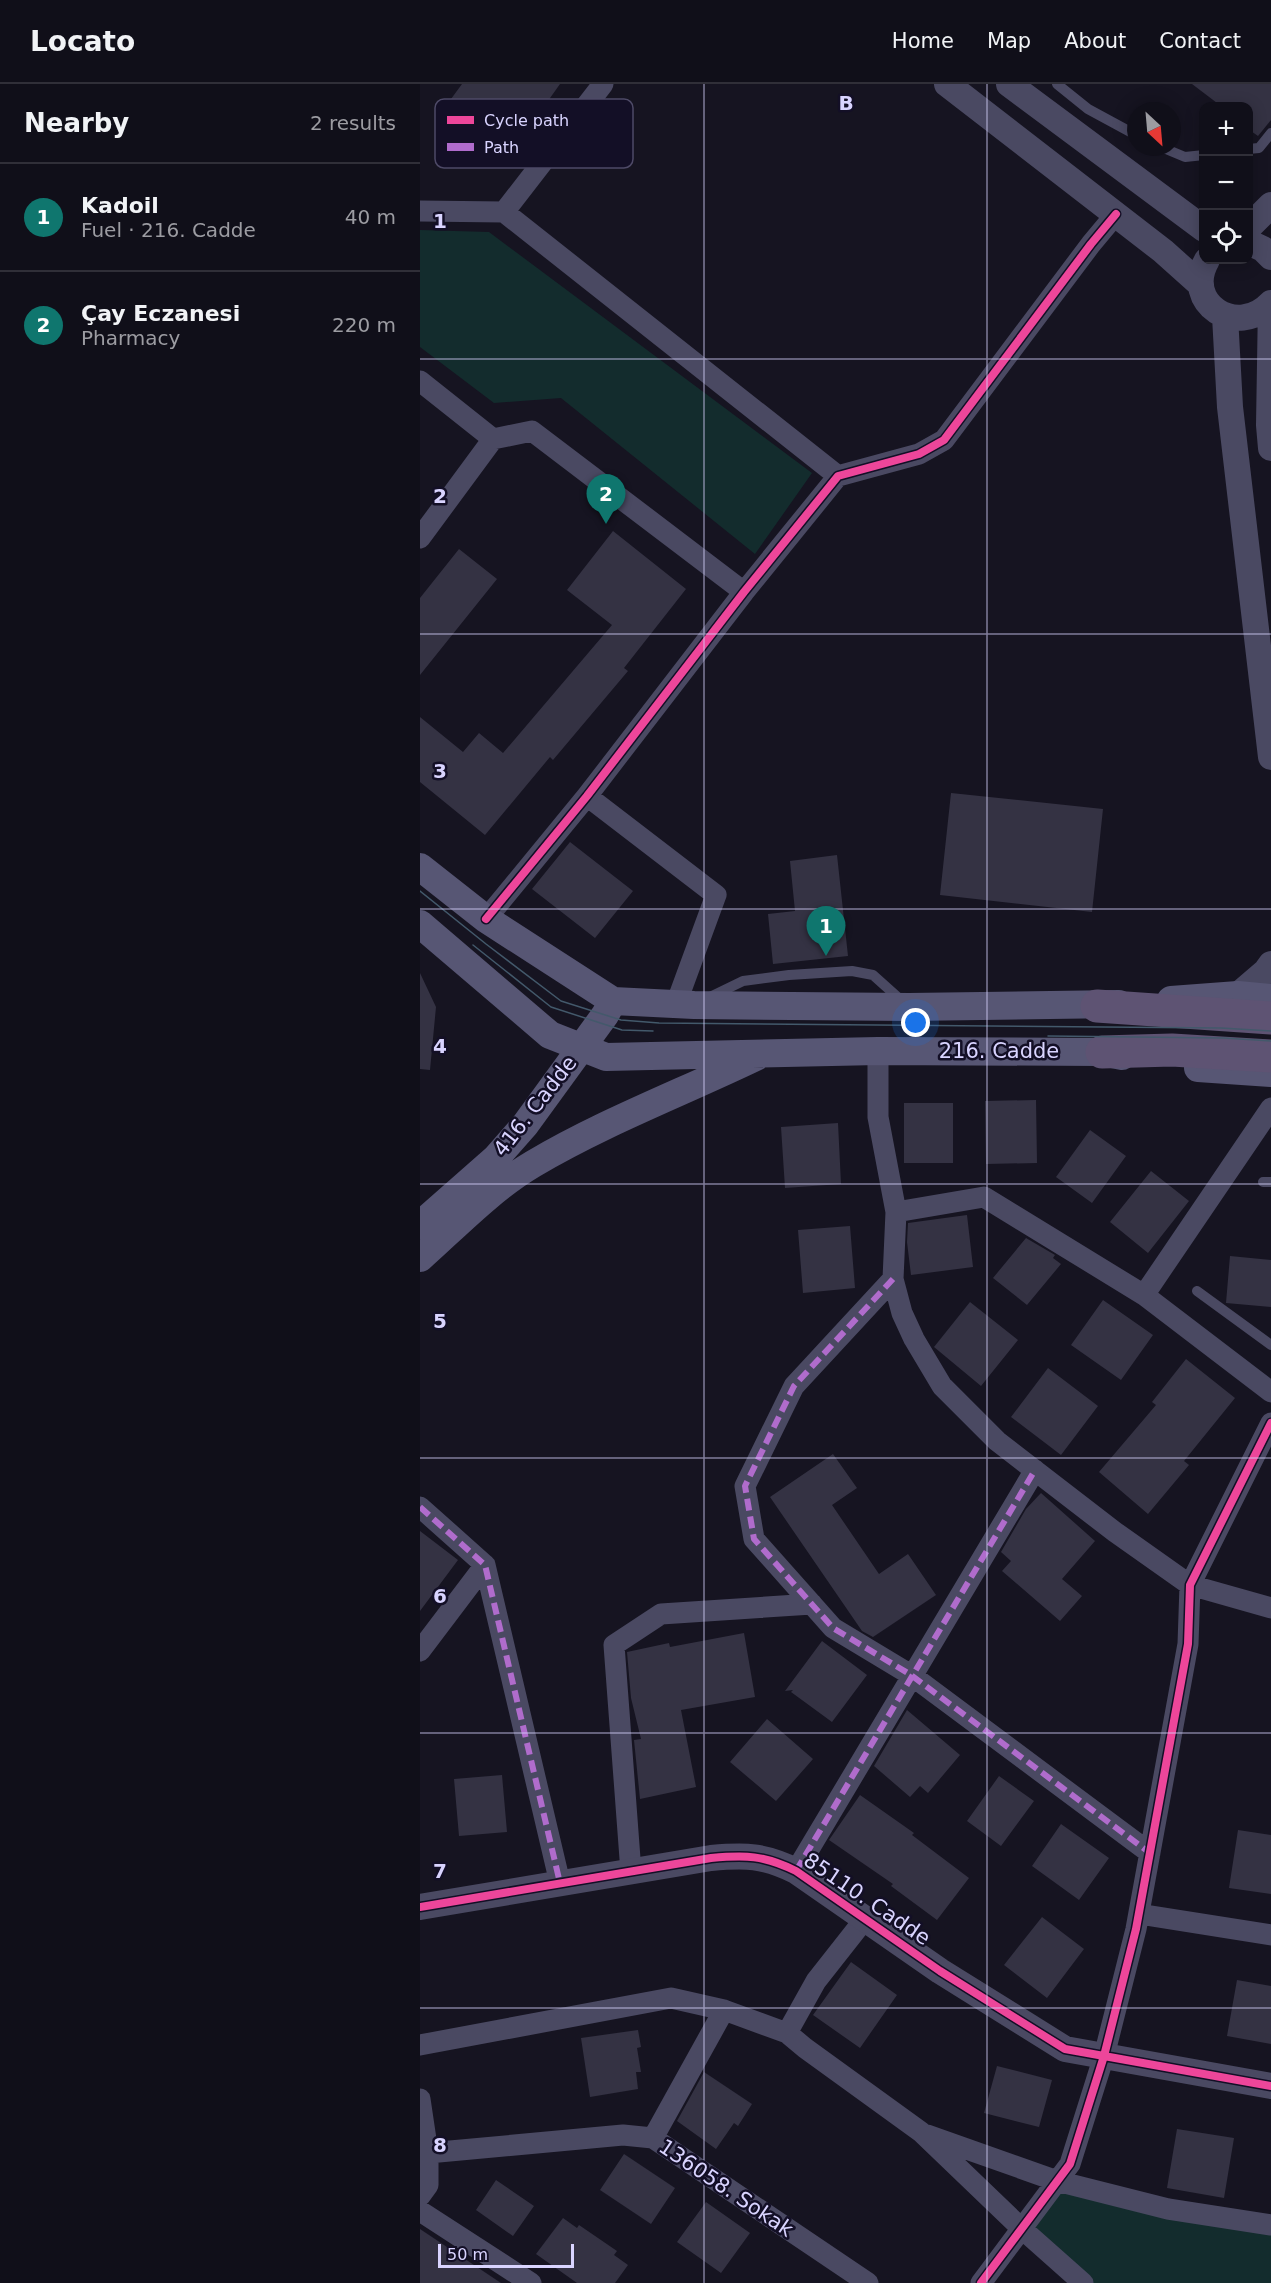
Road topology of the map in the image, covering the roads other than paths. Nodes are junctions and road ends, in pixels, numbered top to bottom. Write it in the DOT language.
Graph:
graph roads {
  1 [pos="603,84"];
  2 [pos="947,84"];
  3 [pos="1009,84"];
  4 [pos="1057,84"];
  5 [pos="591,99"];
  6 [pos="1127,130"];
  7 [pos="1271,133"];
  8 [pos="1253,149"];
  9 [pos="1181,155"];
  10 [pos="1199,155"];
  11 [pos="538,168"];
  12 [pos="1271,205"];
  13 [pos="420,211"];
  14 [pos="1253,211"];
  15 [pos="504,212"];
  16 [pos="1116,214"];
  17 [pos="1198,221"];
  18 [pos="1253,223"];
  19 [pos="1253,244"];
  20 [pos="1271,257"];
  21 [pos="1205,264"];
  22 [pos="1201,285"];
  23 [pos="1271,303"];
  24 [pos="1225,316"];
  25 [pos="420,381"];
  26 [pos="493,439"];
  27 [pos="1271,448"];
  28 [pos="838,476"];
  29 [pos="420,538"];
  30 [pos="744,592"];
  31 [pos="1271,757"];
  32 [pos="587,796"];
  33 [pos="420,867"];
  34 [pos="486,919"];
  35 [pos="420,924"];
  36 [pos="1271,964"];
  37 [pos="1238,995"];
  38 [pos="1271,998"];
  39 [pos="613,1001"];
  40 [pos="685,1004"];
  41 [pos="1097,1006"];
  42 [pos="1271,1018"];
  43 [pos="544,1030"];
  44 [pos="580,1047"];
  45 [pos="878,1051"];
  46 [pos="1102,1052"];
  47 [pos="763,1054"];
  48 [pos="1271,1056"];
  49 [pos="1271,1073"];
  50 [pos="541,1104"];
  51 [pos="1271,1108"];
  52 [pos="896,1212"];
  53 [pos="420,1225"];
  54 [pos="420,1258"];
  55 [pos="892,1279"];
  56 [pos="1197,1291"];
  57 [pos="1144,1295"];
  58 [pos="1271,1345"];
  59 [pos="1271,1392"];
  60 [pos="1271,1423"];
  61 [pos="1035,1470"];
  62 [pos="420,1507"];
  63 [pos="485,1565"];
  64 [pos="1190,1585"];
  65 [pos="812,1604"];
  66 [pos="1271,1608"];
  67 [pos="420,1651"];
  68 [pos="911,1676"];
  69 [pos="1150,1853"];
  70 [pos="796,1871"];
  71 [pos="631,1872"];
  72 [pos="560,1883"];
  73 [pos="420,1907"];
  74 [pos="1139,1914"];
  75 [pos="864,1920"];
  76 [pos="1271,1935"];
  77 [pos="724,2010"];
  78 [pos="787,2033"];
  79 [pos="420,2045"];
  80 [pos="1104,2056"];
  81 [pos="1271,2086"];
  82 [pos="420,2099"];
  83 [pos="921,2132"];
  84 [pos="653,2138"];
  85 [pos="428,2153"];
  86 [pos="1057,2181"];
  87 [pos="420,2196"];
  88 [pos="420,2211"];
  89 [pos="1271,2225"];
  90 [pos="1021,2229"];
  91 [pos="531,2283"];
  92 [pos="868,2283"];
  93 [pos="981,2283"];
  94 [pos="1083,2283"];
  1 -- 5 [label="street"];
  2 -- 16 [label="street"];
  3 -- 17 [label="street"];
  4 -- 6 [label="lane"];
  7 -- 8 [label="lane"];
  9 -- 10 [label="lane"];
  11 -- 15 [label="street"];
  12 -- 14 [label="street"];
  12 -- 18 [label="street"];
  13 -- 15 [label="street"];
  15 -- 28 [label="street"];
  16 -- 22 [label="street"];
  16 -- 28 [label="street"];
  19 -- 20 [label="street"];
  21 -- 22 [label="street"];
  22 -- 24 [label="street"];
  23 -- 24 [label="street"];
  23 -- 27 [label="street"];
  24 -- 31 [label="street"];
  25 -- 26 [label="street"];
  26 -- 29 [label="street"];
  26 -- 30 [label="street"];
  28 -- 30 [label="street"];
  30 -- 32 [label="street"];
  32 -- 34 [label="street"];
  32 -- 40 [label="street"];
  33 -- 34 [label="main road"];
  34 -- 39 [label="main road"];
  35 -- 43 [label="main road"];
  36 -- 37 [label="street"];
  37 -- 38 [label="main road, 216. Cadde"];
  37 -- 41 [label="main road, 216. Cadde"];
  39 -- 40 [label="main road, 216. Cadde"];
  39 -- 44 [label="main road, 416. Cadde"];
  40 -- 41 [label="main road, 216. Cadde"];
  41 -- 42 [label="main road"];
  43 -- 44 [label="main road, 216. Cadde"];
  43 -- 50 [label="main road"];
  44 -- 47 [label="main road, 216. Cadde"];
  44 -- 50 [label="main road, 416. Cadde"];
  45 -- 46 [label="main road, 216. Cadde"];
  45 -- 47 [label="main road, 216. Cadde"];
  45 -- 52 [label="street"];
  46 -- 48 [label="main road"];
  46 -- 49 [label="main road, 216. Cadde"];
  47 -- 54 [label="main road"];
  50 -- 53 [label="main road, 416. Cadde"];
  51 -- 57 [label="street"];
  52 -- 55 [label="street"];
  52 -- 57 [label="street"];
  55 -- 61 [label="street"];
  55 -- 65 [label="street"];
  56 -- 58 [label="lane"];
  57 -- 59 [label="street"];
  60 -- 64 [label="street"];
  61 -- 64 [label="street"];
  61 -- 68 [label="street"];
  62 -- 63 [label="street"];
  63 -- 67 [label="street"];
  63 -- 72 [label="street"];
  64 -- 66 [label="street"];
  64 -- 69 [label="street"];
  65 -- 68 [label="street"];
  65 -- 71 [label="street"];
  68 -- 69 [label="street"];
  68 -- 70 [label="street"];
  69 -- 74 [label="street"];
  70 -- 71 [label="street, 85110. Cadde"];
  70 -- 75 [label="street, 85110. Cadde"];
  71 -- 72 [label="street, 85110. Cadde"];
  72 -- 73 [label="street, 85110. Cadde"];
  74 -- 76 [label="street"];
  74 -- 80 [label="street"];
  75 -- 78 [label="street"];
  75 -- 80 [label="street, 85110. Cadde"];
  77 -- 78 [label="street"];
  77 -- 79 [label="street"];
  77 -- 84 [label="street"];
  78 -- 83 [label="street"];
  80 -- 81 [label="street, 85110. Cadde"];
  80 -- 86 [label="street"];
  82 -- 85 [label="street"];
  83 -- 86 [label="street"];
  83 -- 90 [label="street"];
  84 -- 85 [label="street, 136058. Sokak"];
  84 -- 92 [label="street, 136058. Sokak"];
  85 -- 87 [label="street"];
  86 -- 89 [label="street"];
  86 -- 90 [label="street"];
  88 -- 91 [label="street"];
  90 -- 93 [label="street"];
  90 -- 94 [label="street"];
}
